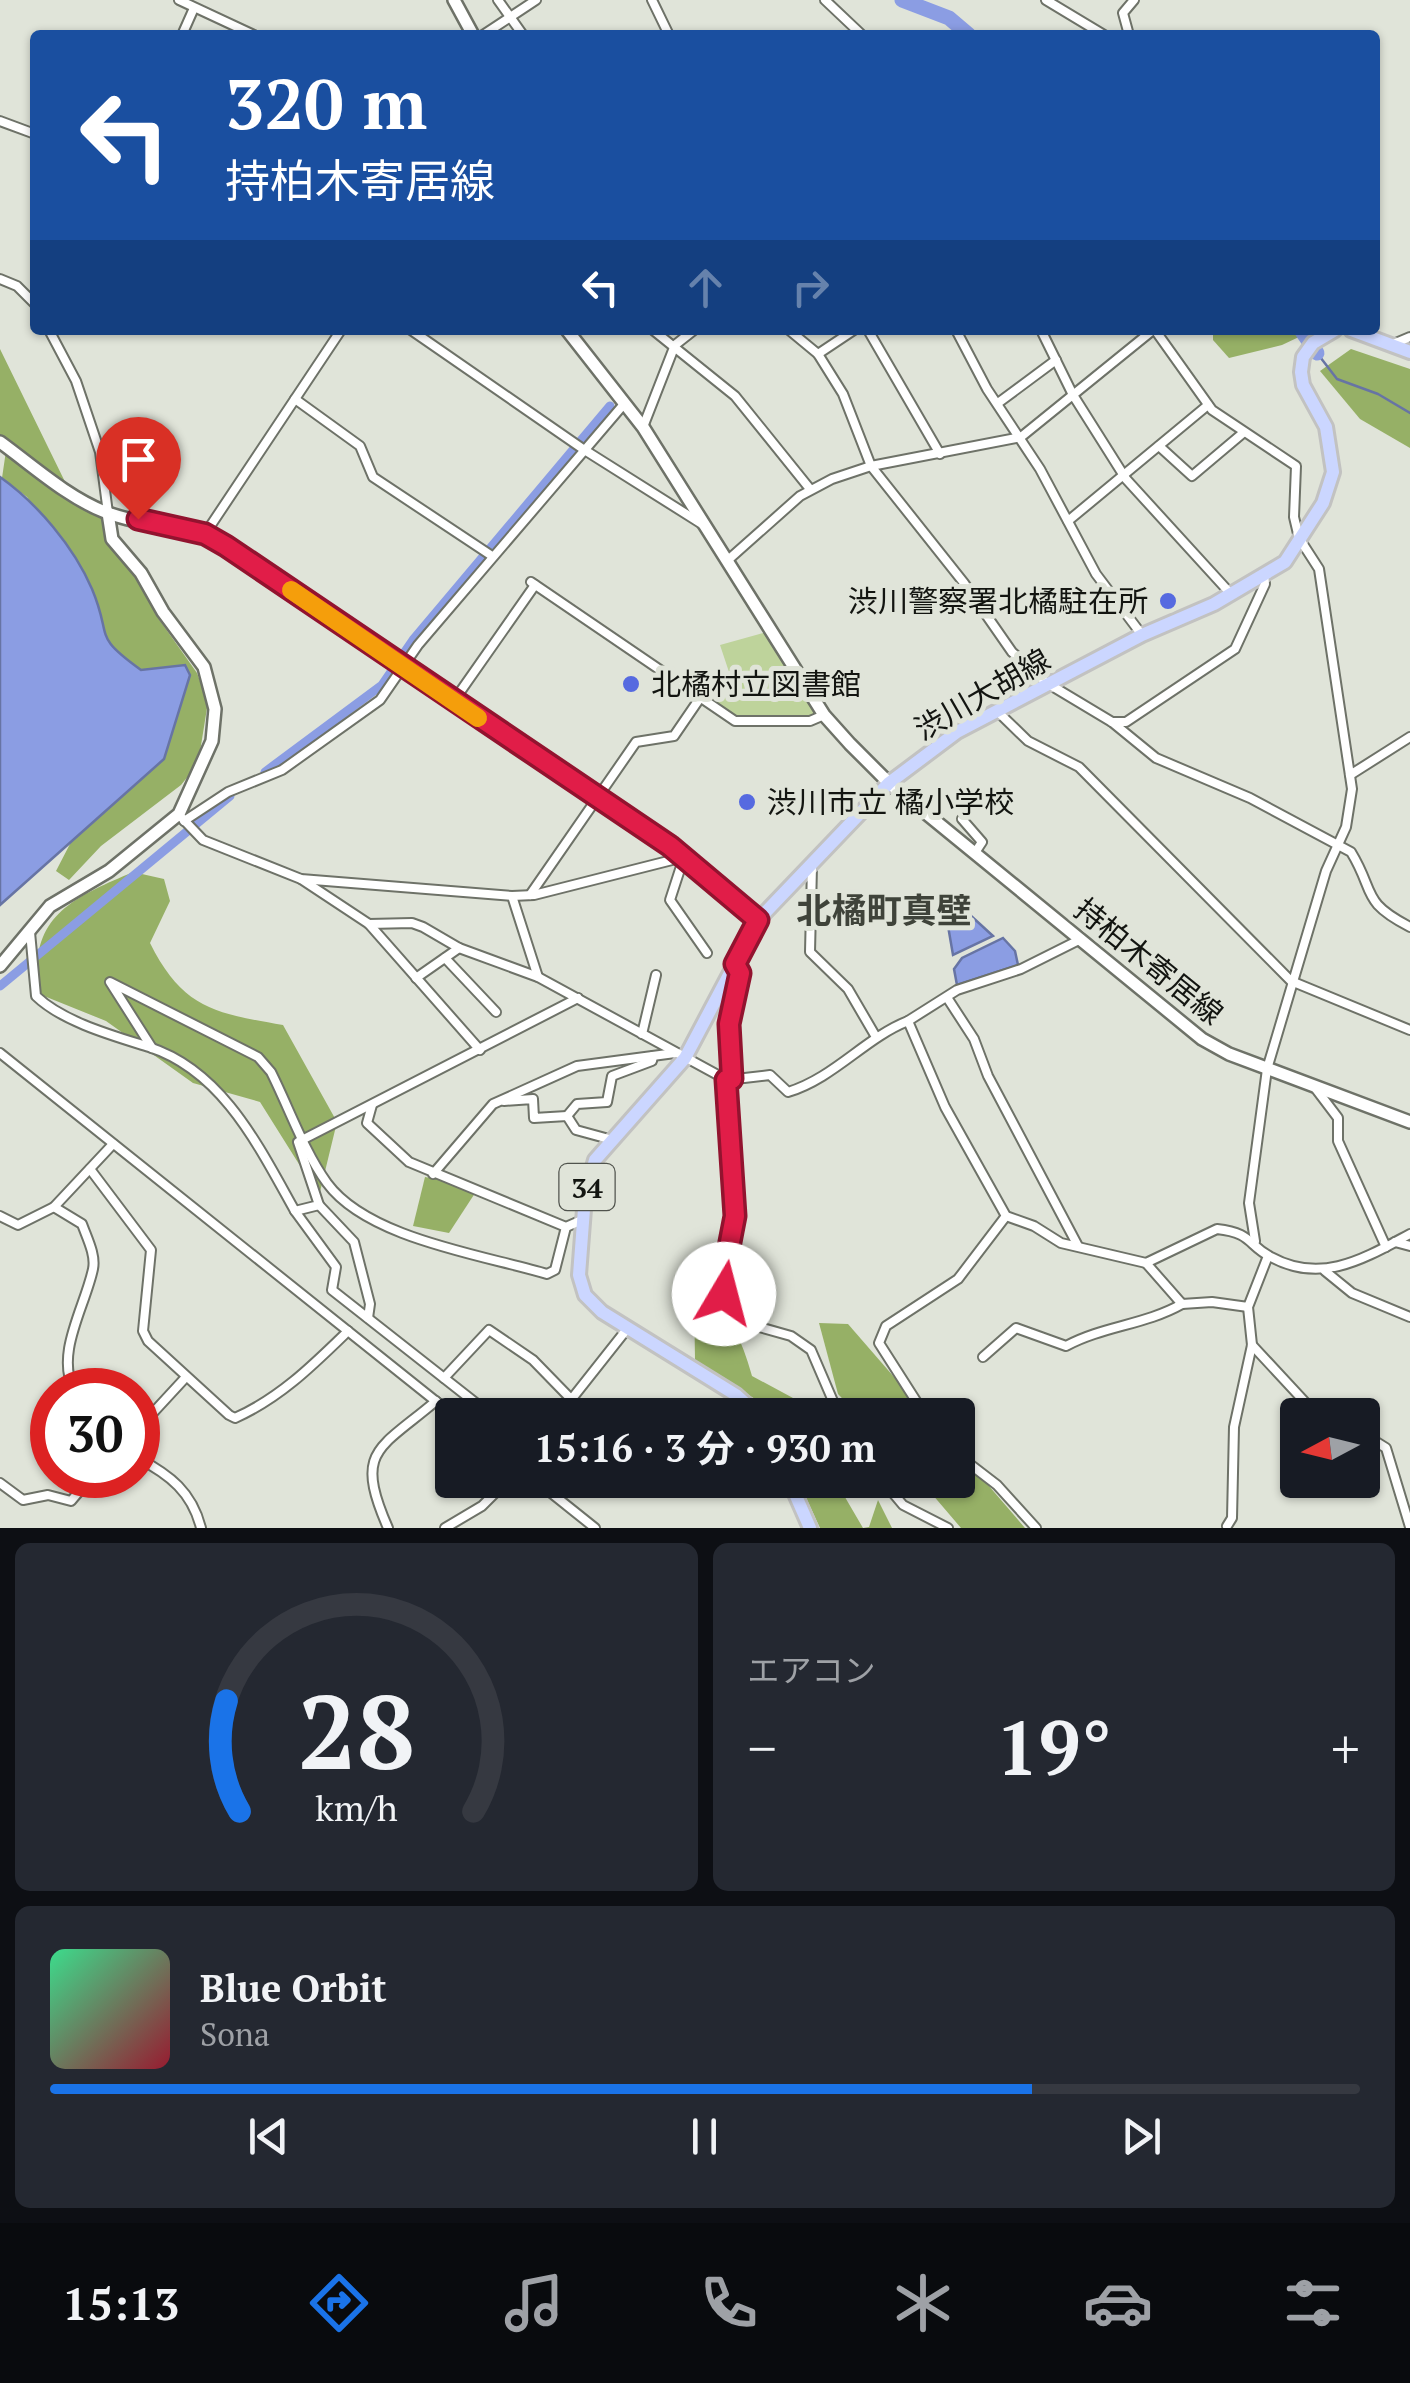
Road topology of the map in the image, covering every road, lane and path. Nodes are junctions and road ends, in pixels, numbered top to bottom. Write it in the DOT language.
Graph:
graph roads {
  1 [pos="179,0"];
  2 [pos="454,0"];
  3 [pos="498,0"];
  4 [pos="536,0"];
  5 [pos="652,0"];
  6 [pos="824,0"];
  7 [pos="1046,0"];
  8 [pos="1134,0"];
  9 [pos="194,8"];
  10 [pos="512,20"];
  11 [pos="184,30"];
  12 [pos="243,30"];
  13 [pos="470,30"];
  14 [pos="493,30"];
  15 [pos="519,30"];
  16 [pos="667,30"];
  17 [pos="857,30"];
  18 [pos="1096,30"];
  19 [pos="1127,30"];
  20 [pos="0,121"];
  21 [pos="30,132"];
  22 [pos="0,279"];
  23 [pos="30,299"];
  24 [pos="55,335"];
  25 [pos="337,335"];
  26 [pos="418,335"];
  27 [pos="571,335"];
  28 [pos="660,335"];
  29 [pos="688,335"];
  30 [pos="795,335"];
  31 [pos="846,335"];
  32 [pos="871,335"];
  33 [pos="959,335"];
  34 [pos="1044,335"];
  35 [pos="1148,335"];
  36 [pos="1158,335"];
  37 [pos="1323,335"];
  38 [pos="1364,335"];
  39 [pos="1410,337"];
  40 [pos="675,345"];
  41 [pos="1391,345"];
  42 [pos="1410,352"];
  43 [pos="818,354"];
  44 [pos="1056,360"];
  45 [pos="1073,395"];
  46 [pos="295,400"];
  47 [pos="998,403"];
  48 [pos="624,404"];
  49 [pos="1208,405"];
  50 [pos="643,427"];
  51 [pos="1243,433"];
  52 [pos="1021,437"];
  53 [pos="0,442"];
  54 [pos="1159,446"];
  55 [pos="582,448"];
  56 [pos="940,454"];
  57 [pos="871,466"];
  58 [pos="1124,475"];
  59 [pos="810,490"];
  60 [pos="108,513"];
  61 [pos="1068,521"];
  62 [pos="707,526"];
  63 [pos="205,534"];
  64 [pos="1299,538"];
  65 [pos="491,555"];
  66 [pos="728,560"];
  67 [pos="1264,575"];
  68 [pos="1230,593"];
  69 [pos="1142,635"];
  70 [pos="398,664"];
  71 [pos="1047,683"];
  72 [pos="700,698"];
  73 [pos="453,702"];
  74 [pos="996,709"];
  75 [pos="824,715"];
  76 [pos="1112,722"];
  77 [pos="1410,737"];
  78 [pos="1350,775"];
  79 [pos="889,783"];
  80 [pos="598,798"];
  81 [pos="962,819"];
  82 [pos="185,823"];
  83 [pos="1336,846"];
  84 [pos="976,851"];
  85 [pos="684,857"];
  86 [pos="812,864"];
  87 [pos="302,879"];
  88 [pos="512,896"];
  89 [pos="530,896"];
  90 [pos="758,920"];
  91 [pos="369,924"];
  92 [pos="1410,927"];
  93 [pos="30,932"];
  94 [pos="1081,938"];
  95 [pos="459,948"];
  96 [pos="707,952"];
  97 [pos="445,958"];
  98 [pos="735,964"];
  99 [pos="0,966"];
  100 [pos="656,975"];
  101 [pos="538,977"];
  102 [pos="416,978"];
  103 [pos="1291,981"];
  104 [pos="578,998"];
  105 [pos="948,999"];
  106 [pos="496,1012"];
  107 [pos="908,1022"];
  108 [pos="1410,1030"];
  109 [pos="642,1034"];
  110 [pos="876,1038"];
  111 [pos="152,1048"];
  112 [pos="480,1050"];
  113 [pos="0,1054"];
  114 [pos="652,1056"];
  115 [pos="680,1056"];
  116 [pos="1267,1069"];
  117 [pos="729,1080"];
  118 [pos="1316,1088"];
  119 [pos="499,1101"];
  120 [pos="372,1105"];
  121 [pos="567,1116"];
  122 [pos="1410,1122"];
  123 [pos="303,1138"];
  124 [pos="610,1140"];
  125 [pos="114,1144"];
  126 [pos="90,1169"];
  127 [pos="433,1174"];
  128 [pos="319,1205"];
  129 [pos="54,1207"];
  130 [pos="295,1210"];
  131 [pos="0,1216"];
  132 [pos="1006,1216"];
  133 [pos="582,1220"];
  134 [pos="566,1227"];
  135 [pos="1410,1234"];
  136 [pos="1255,1241"];
  137 [pos="1395,1242"];
  138 [pos="1078,1246"];
  139 [pos="1410,1246"];
  140 [pos="1386,1247"];
  141 [pos="1268,1256"];
  142 [pos="1146,1263"];
  143 [pos="1325,1271"];
  144 [pos="1182,1304"];
  145 [pos="1248,1307"];
  146 [pos="368,1318"];
  147 [pos="1410,1318"];
  148 [pos="627,1329"];
  149 [pos="348,1331"];
  150 [pos="1252,1345"];
  151 [pos="982,1357"];
  152 [pos="67,1368"];
  153 [pos="186,1378"];
  154 [pos="444,1378"];
  155 [pos="469,1398"];
  156 [pos="572,1398"];
  157 [pos="739,1398"];
  158 [pos="832,1398"];
  159 [pos="914,1398"];
  160 [pos="1301,1398"];
  161 [pos="435,1400"];
  162 [pos="435,1402"];
  163 [pos="160,1405"];
  164 [pos="1380,1444"];
  165 [pos="975,1468"];
  166 [pos="160,1473"];
  167 [pos="0,1483"];
  168 [pos="32,1498"];
  169 [pos="490,1498"];
  170 [pos="557,1498"];
  171 [pos="798,1498"];
  172 [pos="897,1498"];
  173 [pos="1227,1526"];
  174 [pos="1410,1527"];
  175 [pos="200,1528"];
  176 [pos="388,1528"];
  177 [pos="445,1528"];
  178 [pos="594,1528"];
  179 [pos="810,1528"];
  180 [pos="948,1528"];
  181 [pos="1036,1528"];
  1 -- 9 [label="street"];
  2 -- 13 [label="main road"];
  3 -- 10 [label="street"];
  4 -- 10 [label="street"];
  5 -- 16 [label="street"];
  6 -- 17 [label="street"];
  7 -- 18 [label="street"];
  8 -- 19 [label="street"];
  9 -- 11 [label="street"];
  9 -- 12 [label="street"];
  10 -- 14 [label="street"];
  10 -- 15 [label="street"];
  20 -- 21 [label="street"];
  22 -- 23 [label="street"];
  24 -- 60 [label="street"];
  25 -- 46 [label="street"];
  26 -- 55 [label="street"];
  27 -- 48 [label="main road, 持柏木寄居線"];
  28 -- 40 [label="street"];
  29 -- 40 [label="street"];
  30 -- 43 [label="street"];
  31 -- 43 [label="street"];
  32 -- 56 [label="street"];
  33 -- 47 [label="street"];
  34 -- 44 [label="street"];
  35 -- 45 [label="street"];
  36 -- 49 [label="street"];
  37 -- 64 [label="main road, 渋川大胡線 / 34"];
  38 -- 41 [label="main road"];
  39 -- 41 [label="street"];
  40 -- 50 [label="street"];
  40 -- 59 [label="street"];
  41 -- 42 [label="main road"];
  43 -- 57 [label="street"];
  44 -- 45 [label="street"];
  44 -- 47 [label="street"];
  45 -- 52 [label="street"];
  45 -- 58 [label="street"];
  46 -- 63 [label="street"];
  46 -- 65 [label="street"];
  47 -- 52 [label="street"];
  48 -- 50 [label="main road, 持柏木寄居線"];
  48 -- 55 [label="street"];
  49 -- 51 [label="street"];
  49 -- 54 [label="street"];
  50 -- 62 [label="main road, 持柏木寄居線"];
  51 -- 54 [label="street"];
  51 -- 64 [label="street"];
  52 -- 56 [label="street"];
  52 -- 61 [label="street"];
  53 -- 60 [label="main road"];
  54 -- 58 [label="street"];
  55 -- 62 [label="street"];
  55 -- 65 [label="street"];
  56 -- 57 [label="street"];
  57 -- 59 [label="street"];
  57 -- 71 [label="street"];
  58 -- 61 [label="street"];
  58 -- 68 [label="street"];
  59 -- 66 [label="street"];
  60 -- 63 [label="main road"];
  60 -- 82 [label="main road"];
  61 -- 69 [label="street"];
  62 -- 66 [label="main road, 持柏木寄居線"];
  63 -- 70 [label="main road"];
  64 -- 67 [label="main road, 渋川大胡線 / 34"];
  64 -- 78 [label="street"];
  65 -- 70 [label="street"];
  66 -- 75 [label="main road, 持柏木寄居線"];
  67 -- 68 [label="main road, 渋川大胡線 / 34"];
  67 -- 76 [label="street"];
  68 -- 69 [label="main road, 渋川大胡線 / 34"];
  69 -- 71 [label="main road, 渋川大胡線 / 34"];
  70 -- 73 [label="main road"];
  70 -- 82 [label="street"];
  71 -- 74 [label="main road, 渋川大胡線 / 34"];
  71 -- 76 [label="street"];
  72 -- 73 [label="street"];
  72 -- 75 [label="street"];
  72 -- 80 [label="street"];
  73 -- 80 [label="main road"];
  74 -- 79 [label="main road, 渋川大胡線 / 34"];
  74 -- 103 [label="street"];
  75 -- 79 [label="main road, 持柏木寄居線"];
  76 -- 83 [label="street"];
  77 -- 78 [label="street"];
  78 -- 83 [label="street"];
  79 -- 84 [label="main road, 持柏木寄居線"];
  79 -- 86 [label="main road, 渋川大胡線 / 34"];
  80 -- 85 [label="main road"];
  80 -- 89 [label="street"];
  81 -- 84 [label="street"];
  82 -- 87 [label="street"];
  82 -- 93 [label="main road"];
  83 -- 92 [label="street"];
  83 -- 103 [label="street"];
  84 -- 94 [label="main road, 持柏木寄居線"];
  85 -- 89 [label="street"];
  85 -- 90 [label="main road"];
  85 -- 96 [label="street"];
  86 -- 90 [label="main road, 渋川大胡線 / 34"];
  86 -- 110 [label="street"];
  87 -- 88 [label="street"];
  87 -- 91 [label="street"];
  88 -- 89 [label="street"];
  88 -- 101 [label="street"];
  90 -- 98 [label="main road, 渋川大胡線 / 34"];
  91 -- 95 [label="street"];
  91 -- 102 [label="street"];
  93 -- 99 [label="main road"];
  93 -- 111 [label="street"];
  94 -- 105 [label="street"];
  94 -- 116 [label="main road, 持柏木寄居線"];
  95 -- 97 [label="street"];
  95 -- 101 [label="street"];
  97 -- 102 [label="street"];
  97 -- 106 [label="street"];
  98 -- 115 [label="main road, 渋川大胡線 / 34"];
  98 -- 117 [label="street"];
  100 -- 109 [label="street"];
  101 -- 104 [label="street"];
  102 -- 112 [label="street"];
  103 -- 108 [label="street"];
  103 -- 116 [label="street"];
  104 -- 109 [label="street"];
  104 -- 112 [label="street"];
  105 -- 107 [label="street"];
  105 -- 138 [label="street"];
  107 -- 110 [label="street"];
  107 -- 132 [label="street"];
  109 -- 115 [label="street"];
  110 -- 117 [label="street"];
  111 -- 123 [label="street"];
  111 -- 130 [label="street"];
  112 -- 120 [label="street"];
  113 -- 125 [label="street"];
  114 -- 115 [label="street"];
  114 -- 119 [label="street"];
  114 -- 121 [label="street"];
  115 -- 117 [label="street"];
  115 -- 124 [label="main road, 渋川大胡線 / 34"];
  116 -- 118 [label="main road, 持柏木寄居線"];
  116 -- 136 [label="street"];
  117 -- 158 [label="street"];
  118 -- 122 [label="main road, 持柏木寄居線"];
  118 -- 140 [label="street"];
  119 -- 121 [label="street"];
  119 -- 127 [label="street"];
  120 -- 123 [label="street"];
  120 -- 127 [label="street"];
  121 -- 124 [label="street"];
  123 -- 128 [label="street"];
  123 -- 134 [label="street"];
  124 -- 133 [label="main road, 渋川大胡線 / 34"];
  125 -- 126 [label="street"];
  125 -- 149 [label="street"];
  126 -- 129 [label="street"];
  126 -- 153 [label="street"];
  127 -- 134 [label="street"];
  128 -- 130 [label="street"];
  128 -- 146 [label="street"];
  129 -- 131 [label="street"];
  129 -- 152 [label="street"];
  130 -- 146 [label="street"];
  132 -- 138 [label="street"];
  132 -- 159 [label="street"];
  133 -- 134 [label="street"];
  133 -- 148 [label="main road, 渋川大胡線 / 34"];
  135 -- 137 [label="street"];
  136 -- 141 [label="street"];
  136 -- 142 [label="street"];
  137 -- 139 [label="street"];
  137 -- 140 [label="street"];
  138 -- 142 [label="street"];
  140 -- 143 [label="street"];
  141 -- 143 [label="street"];
  141 -- 145 [label="street"];
  142 -- 144 [label="street"];
  143 -- 147 [label="street"];
  144 -- 145 [label="street"];
  144 -- 151 [label="street"];
  145 -- 150 [label="street"];
  146 -- 154 [label="street"];
  148 -- 156 [label="street"];
  148 -- 157 [label="main road, 渋川大胡線 / 34"];
  149 -- 153 [label="street"];
  149 -- 161 [label="street"];
  150 -- 160 [label="street"];
  150 -- 173 [label="street"];
  153 -- 163 [label="street"];
  154 -- 155 [label="street"];
  154 -- 156 [label="street"];
  162 -- 176 [label="street"];
  164 -- 174 [label="street"];
  165 -- 181 [label="street"];
  166 -- 175 [label="street"];
  167 -- 168 [label="street"];
  169 -- 177 [label="street"];
  170 -- 178 [label="street"];
  171 -- 179 [label="main road"];
  172 -- 180 [label="street"];
}
